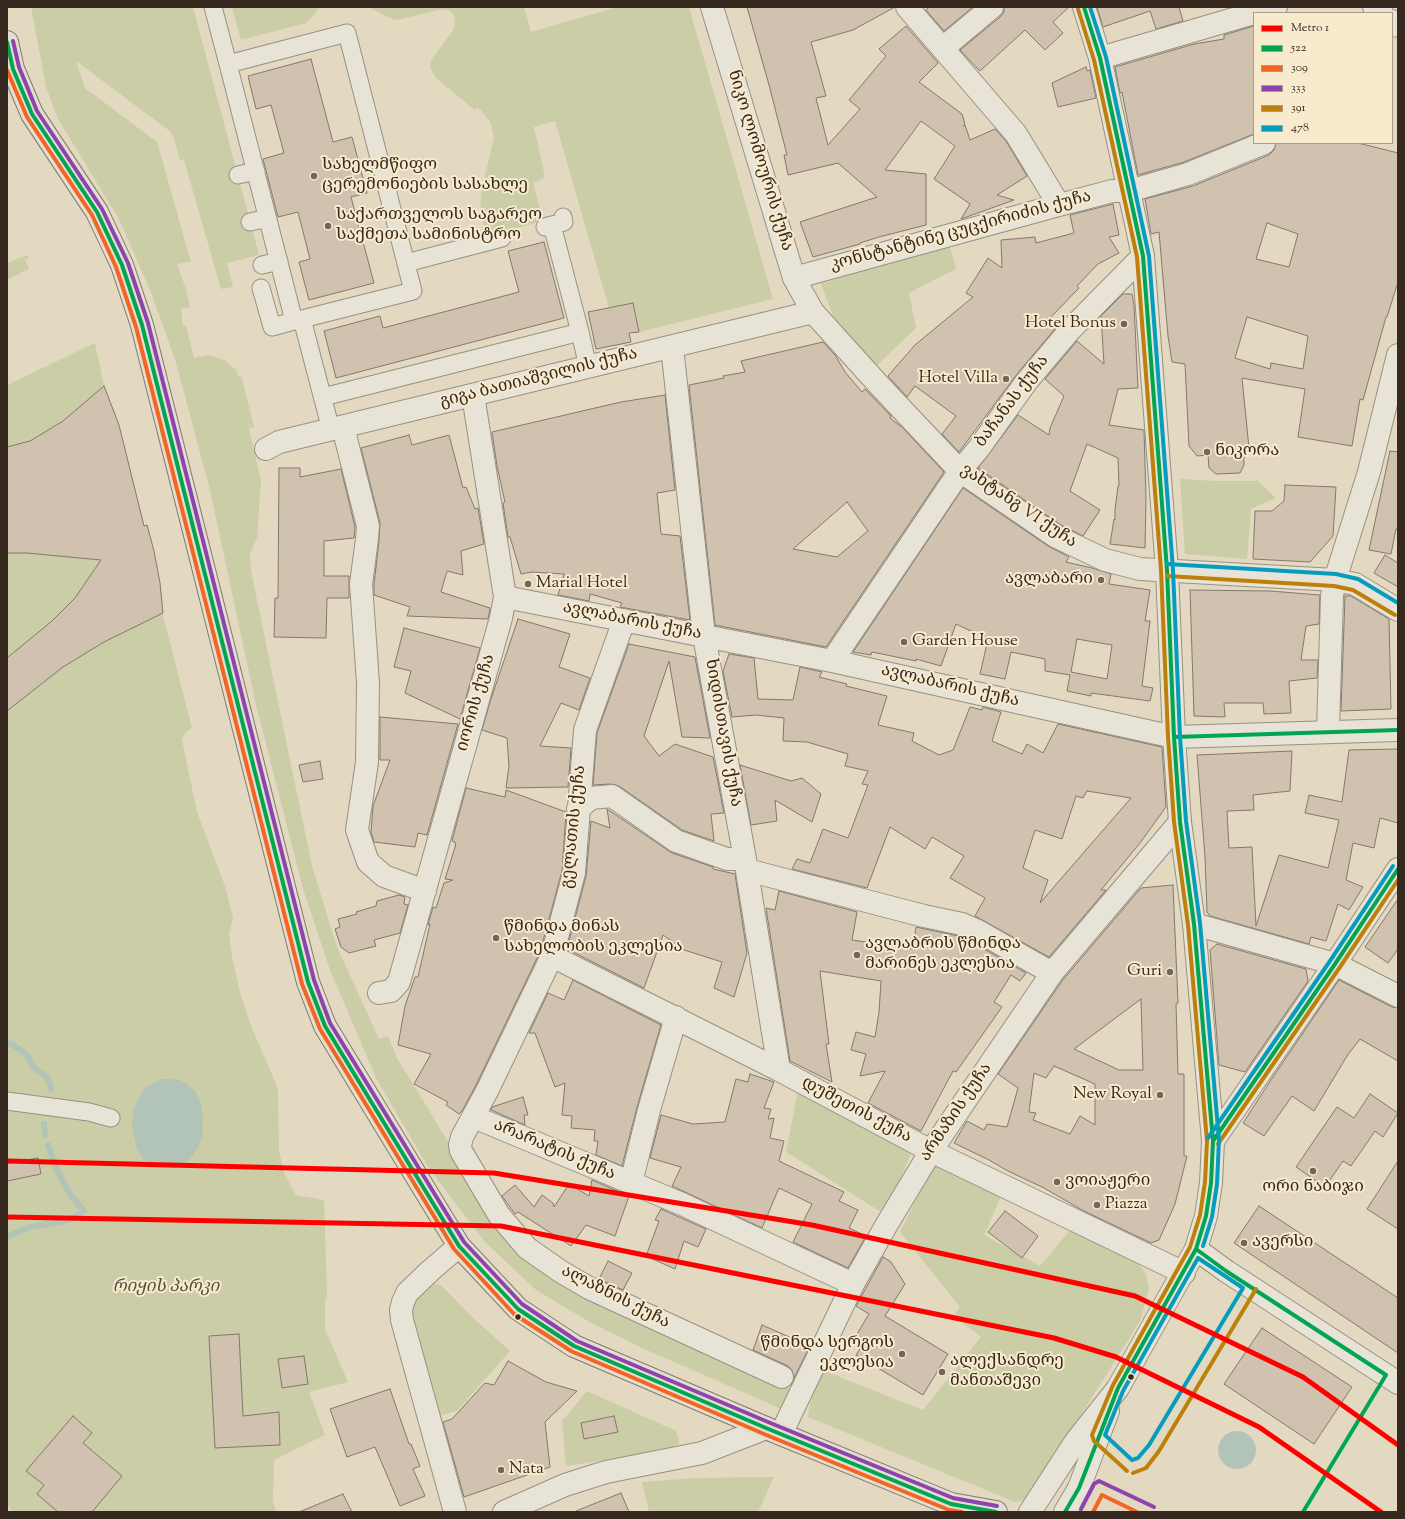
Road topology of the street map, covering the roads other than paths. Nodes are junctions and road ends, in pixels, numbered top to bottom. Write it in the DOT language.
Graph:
graph roads {
  1 [pos="213,7"];
  2 [pos="712,7"];
  3 [pos="907,7"];
  4 [pos="992,7"];
  5 [pos="1084,7"];
  6 [pos="1276,7"];
  7 [pos="1258,12"];
  8 [pos="1253,14"];
  9 [pos="7,42"];
  10 [pos="943,48"];
  11 [pos="1100,58"];
  12 [pos="228,64"];
  13 [pos="1262,144"];
  14 [pos="256,171"];
  15 [pos="238,175"];
  16 [pos="1129,190"];
  17 [pos="1059,205"];
  18 [pos="268,218"];
  19 [pos="250,222"];
  20 [pos="553,223"];
  21 [pos="502,238"];
  22 [pos="1143,256"];
  23 [pos="279,261"];
  24 [pos="406,263"];
  25 [pos="262,265"];
  26 [pos="794,278"];
  27 [pos="261,288"];
  28 [pos="813,312"];
  29 [pos="298,320"];
  30 [pos="580,332"];
  31 [pos="672,346"];
  32 [pos="1398,356"];
  33 [pos="588,367"];
  34 [pos="473,395"];
  35 [pos="323,398"];
  36 [pos="337,428"];
  37 [pos="266,449"];
  38 [pos="960,471"];
  39 [pos="1167,570"];
  40 [pos="1335,580"];
  41 [pos="505,596"];
  42 [pos="1398,610"];
  43 [pos="624,620"];
  44 [pos="704,636"];
  45 [pos="832,661"];
  46 [pos="1398,730"];
  47 [pos="1328,731"];
  48 [pos="1174,737"];
  49 [pos="578,809"];
  50 [pos="1180,822"];
  51 [pos="746,865"];
  52 [pos="1398,869"];
  53 [pos="425,891"];
  54 [pos="1194,924"];
  55 [pos="552,956"];
  56 [pos="1335,964"];
  57 [pos="1052,973"];
  58 [pos="379,994"];
  59 [pos="1398,996"];
  60 [pos="676,1017"];
  61 [pos="779,1070"];
  62 [pos="7,1101"];
  63 [pos="474,1117"];
  64 [pos="111,1118"];
  65 [pos="462,1137"];
  66 [pos="1213,1141"];
  67 [pos="931,1151"];
  68 [pos="631,1183"];
  69 [pos="459,1246"];
  70 [pos="1196,1249"];
  71 [pos="1184,1273"];
  72 [pos="853,1284"];
  73 [pos="782,1377"];
  74 [pos="1398,1383"];
  75 [pos="1118,1388"];
  76 [pos="773,1431"];
  77 [pos="957,1508"];
  78 [pos="455,1512"];
  79 [pos="504,1512"];
  80 [pos="972,1512"];
  81 [pos="996,1512"];
  82 [pos="1030,1512"];
  83 [pos="1065,1512"];
  1 -- 12 [label="street"];
  2 -- 26 [label="street, ნიკო ლომოურის ქუჩა"];
  3 -- 10 [label="street"];
  4 -- 10 [label="street"];
  5 -- 11 [label="street"];
  6 -- 7 [label="street"];
  8 -- 11 [label="street"];
  9 -- 69 [label="main road"];
  10 -- 17 [label="street"];
  11 -- 16 [label="street"];
  12 -- 14 [label="street"];
  12 -- 24 [label="street"];
  13 -- 16 [label="street, კონსტანტინე ცუცქირიძის ქუჩა"];
  14 -- 15 [label="street"];
  14 -- 18 [label="street"];
  16 -- 17 [label="street, კონსტანტინე ცუცქირიძის ქუჩა"];
  16 -- 22 [label="street"];
  17 -- 26 [label="street, კონსტანტინე ცუცქირიძის ქუჩა"];
  18 -- 19 [label="street"];
  18 -- 23 [label="street"];
  20 -- 30 [label="street"];
  21 -- 24 [label="street"];
  22 -- 38 [label="street, ბაჩანას ქუჩა"];
  22 -- 39 [label="street"];
  23 -- 25 [label="street"];
  23 -- 29 [label="street"];
  24 -- 29 [label="street"];
  26 -- 28 [label="street, ნიკო ლომოურის ქუჩა"];
  27 -- 29 [label="street"];
  28 -- 31 [label="street, გიგა ბათიაშვილის ქუჩა"];
  28 -- 38 [label="street, ვახტანგ VI ქუჩა"];
  29 -- 35 [label="street"];
  30 -- 33 [label="street"];
  30 -- 35 [label="street"];
  31 -- 33 [label="street, გიგა ბათიაშვილის ქუჩა"];
  31 -- 44 [label="street, ხიდისთავის ქუჩა"];
  32 -- 40 [label="street"];
  33 -- 34 [label="street, გიგა ბათიაშვილის ქუჩა"];
  34 -- 36 [label="street, გიგა ბათიაშვილის ქუჩა"];
  34 -- 41 [label="street, იორის ქუჩა"];
  35 -- 36 [label="street"];
  36 -- 37 [label="street, გიგა ბათიაშვილის ქუჩა"];
  36 -- 53 [label="street"];
  38 -- 39 [label="street, ვახტანგ VI ქუჩა"];
  38 -- 45 [label="street, ბაჩანას ქუჩა"];
  39 -- 40 [label="street, ვახტანგ VI ქუჩა"];
  39 -- 48 [label="street"];
  40 -- 42 [label="street, ვახტანგ VI ქუჩა"];
  40 -- 47 [label="street"];
  41 -- 43 [label="street, ავლაბარის ქუჩა"];
  41 -- 53 [label="street, იორის ქუჩა"];
  43 -- 44 [label="street, ავლაბარის ქუჩა"];
  43 -- 49 [label="street, გელათის ქუჩა"];
  44 -- 45 [label="street, ავლაბარის ქუჩა"];
  44 -- 51 [label="street, ხიდისთავის ქუჩა"];
  45 -- 48 [label="street, ავლაბარის ქუჩა"];
  46 -- 47 [label="street, ავლაბარის ქუჩა"];
  47 -- 48 [label="street, ავლაბარის ქუჩა"];
  48 -- 50 [label="street"];
  49 -- 51 [label="street"];
  49 -- 55 [label="street, გელათის ქუჩა"];
  50 -- 54 [label="street"];
  50 -- 57 [label="street, არმაზის ქუჩა"];
  51 -- 57 [label="street"];
  51 -- 61 [label="street, ხიდისთავის ქუჩა"];
  52 -- 56 [label="street"];
  53 -- 58 [label="street, იორის ქუჩა"];
  54 -- 56 [label="street"];
  54 -- 66 [label="street"];
  55 -- 60 [label="street, დუშეთის ქუჩა"];
  55 -- 63 [label="street, გელათის ქუჩა"];
  56 -- 59 [label="street"];
  56 -- 66 [label="street"];
  57 -- 67 [label="street, არმაზის ქუჩა"];
  60 -- 61 [label="street, დუშეთის ქუჩა"];
  60 -- 68 [label="street"];
  61 -- 67 [label="street, დუშეთის ქუჩა"];
  62 -- 64 [label="street"];
  63 -- 65 [label="street, გელათის ქუჩა"];
  63 -- 68 [label="street, არარატის ქუჩა"];
  65 -- 73 [label="street, ალაზნის ქუჩა"];
  66 -- 70 [label="street"];
  67 -- 71 [label="street, დუშეთის ქუჩა"];
  67 -- 72 [label="street, არმაზის ქუჩა"];
  68 -- 72 [label="street, არარატის ქუჩა"];
  69 -- 76 [label="main road"];
  69 -- 78 [label="street"];
  70 -- 71 [label="street"];
  70 -- 74 [label="street"];
  71 -- 75 [label="street"];
  72 -- 76 [label="street, არმაზის ქუჩა"];
  75 -- 82 [label="street"];
  75 -- 83 [label="street"];
  76 -- 77 [label="main road"];
  76 -- 79 [label="street"];
  77 -- 80 [label="street"];
  77 -- 81 [label="main road"];
}
